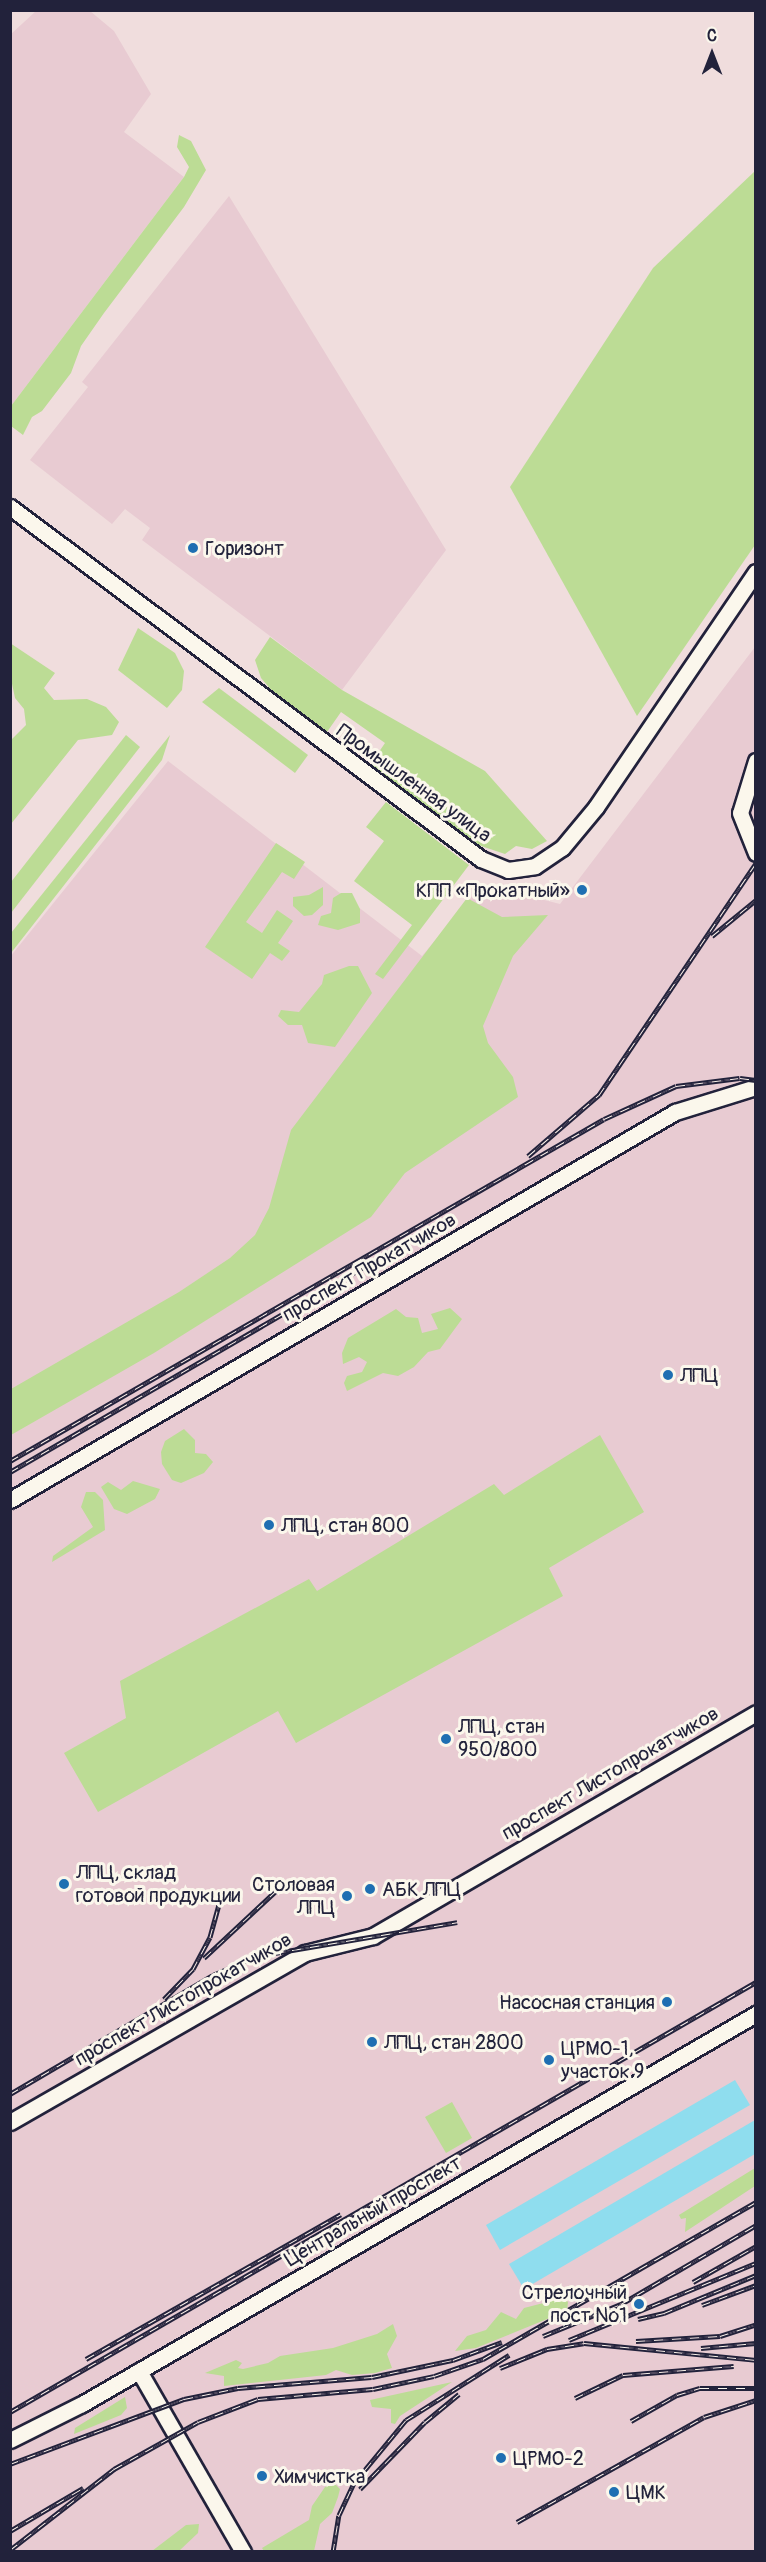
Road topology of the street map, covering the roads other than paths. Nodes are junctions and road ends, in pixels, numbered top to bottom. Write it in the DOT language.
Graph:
graph roads {
  1 [pos="10,507"];
  2 [pos="756,572"];
  3 [pos="756,761"];
  4 [pos="756,853"];
  5 [pos="756,1087"];
  6 [pos="10,1500"];
  7 [pos="756,1713"];
  8 [pos="756,2014"];
  9 [pos="10,2122"];
  10 [pos="139,2371"];
  11 [pos="10,2440"];
  12 [pos="243,2552"];
  1 -- 2 [label="street, Промышленная улица"];
  3 -- 4 [label="street"];
  5 -- 6 [label="street, проспект Прокатчиков"];
  7 -- 9 [label="street, проспект Листопрокатчиков"];
  8 -- 10 [label="street, Центральный проспект"];
  10 -- 11 [label="street, Центральный проспект"];
  10 -- 12 [label="street"];
}
